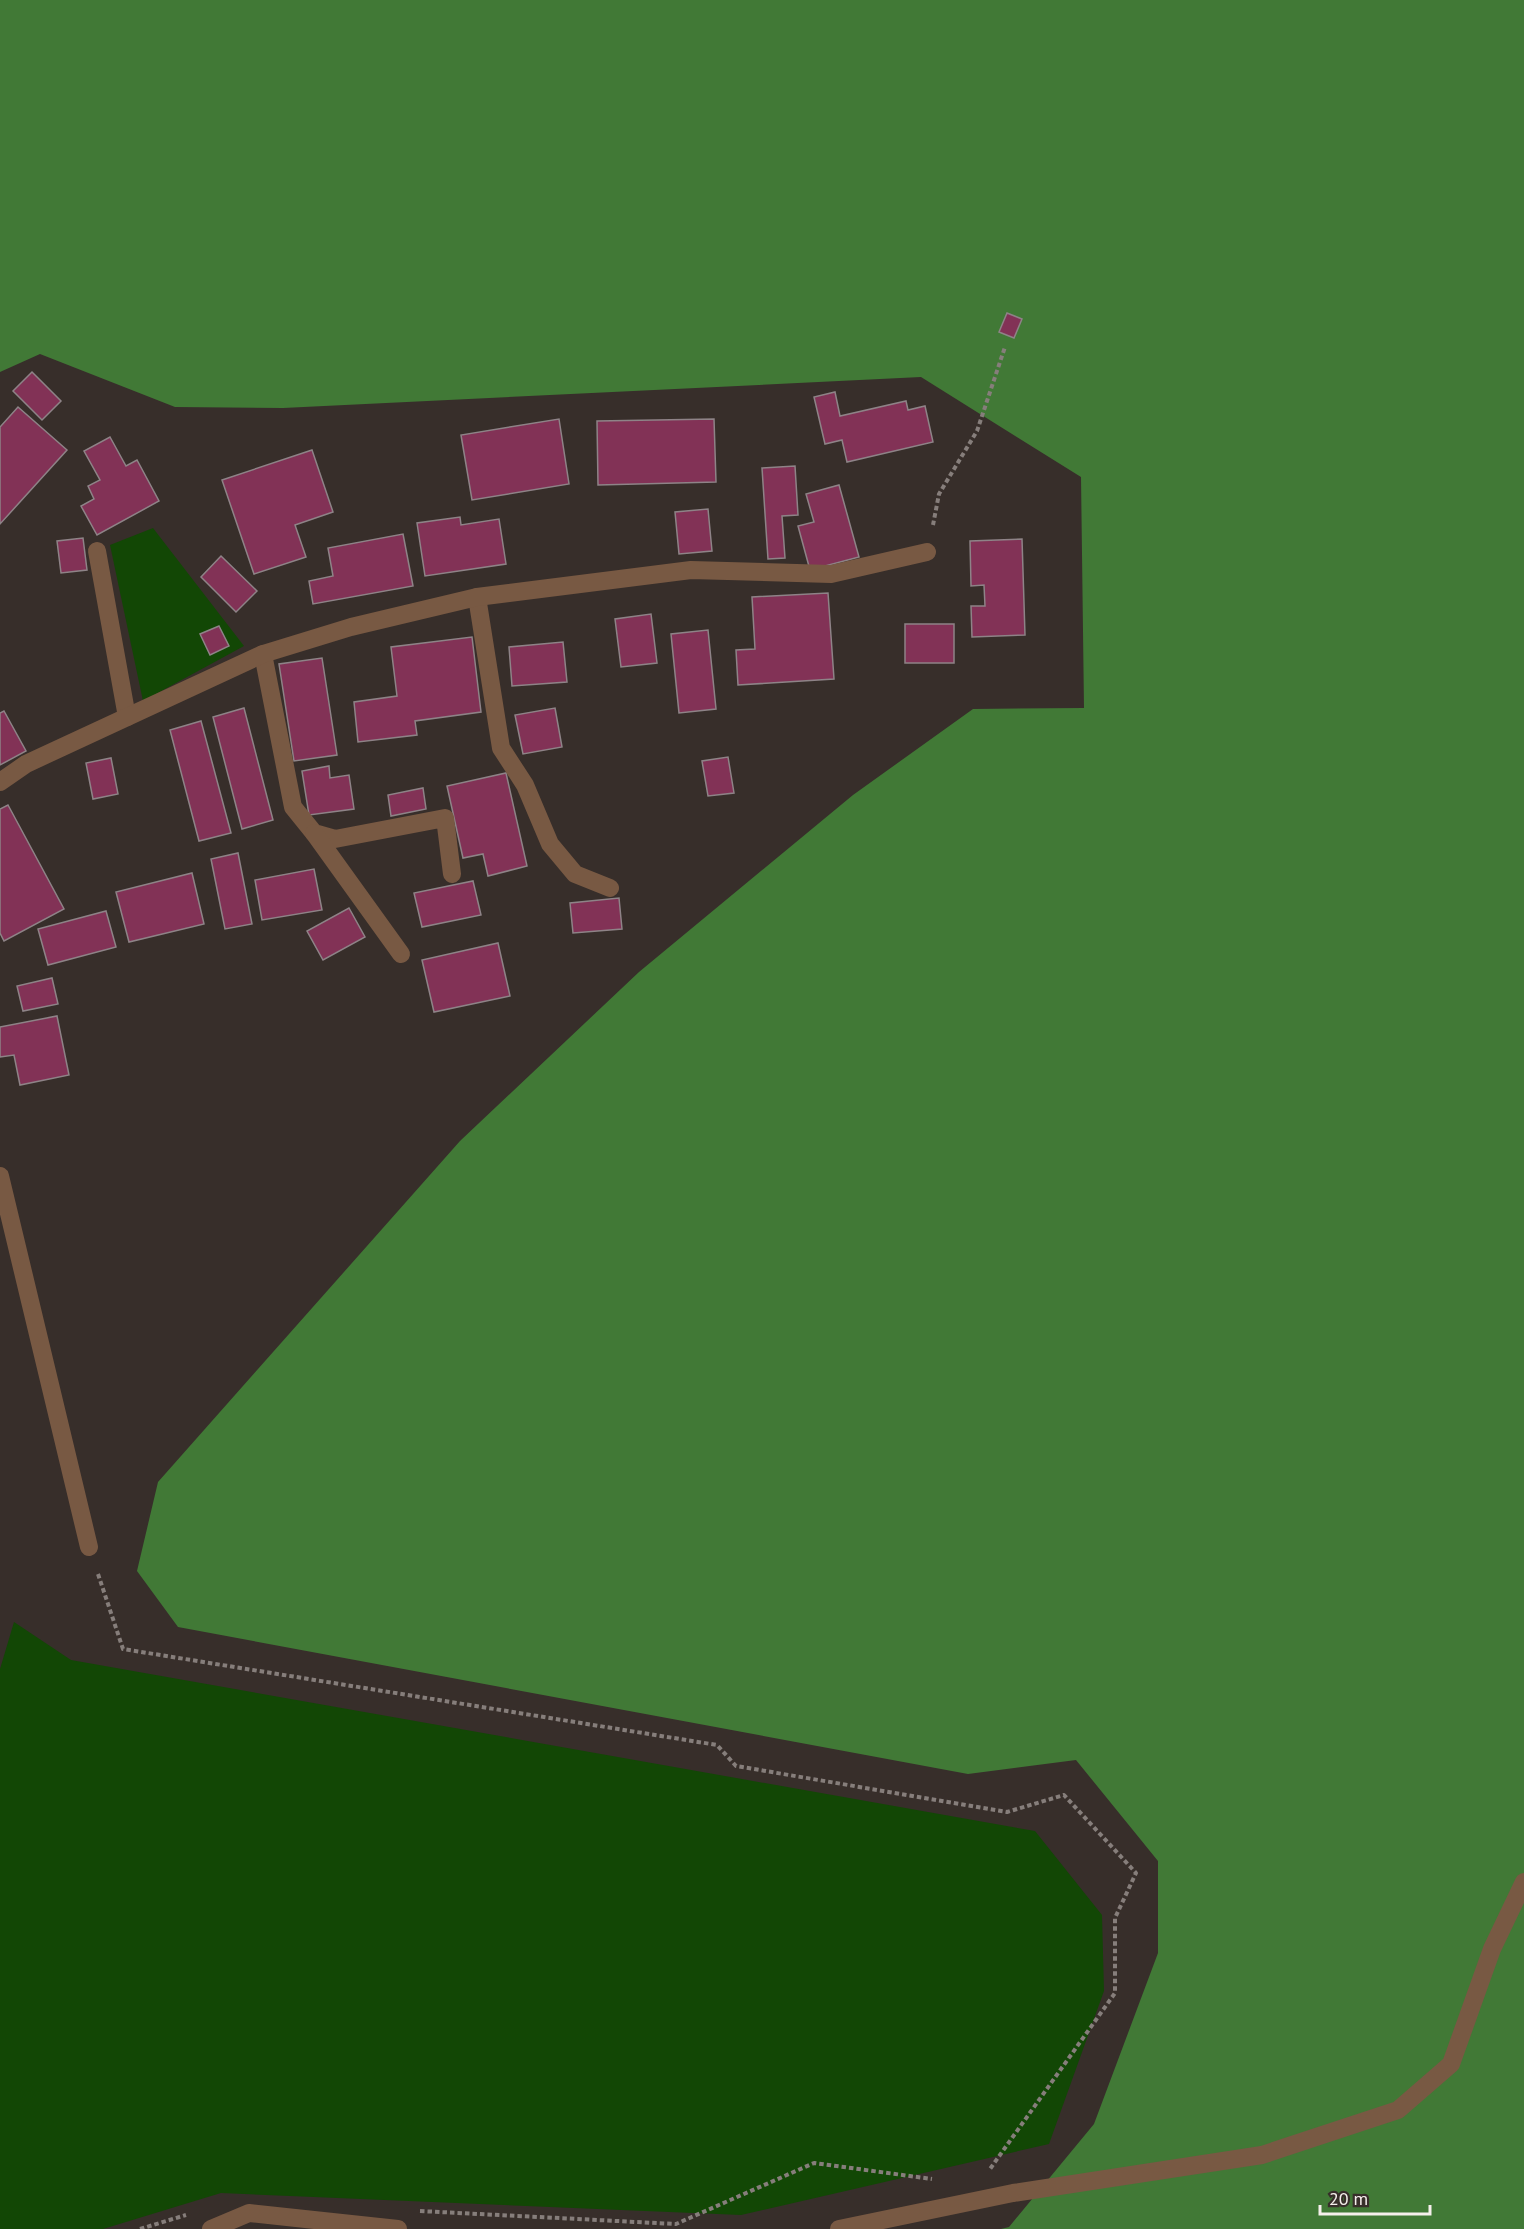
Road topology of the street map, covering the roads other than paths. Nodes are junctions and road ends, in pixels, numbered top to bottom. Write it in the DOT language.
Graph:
graph roads {
  1 [pos="97,551"];
  2 [pos="927,552"];
  3 [pos="477,597"];
  4 [pos="263,654"];
  5 [pos="127,717"];
  6 [pos="0,782"];
  7 [pos="314,833"];
  8 [pos="452,874"];
  9 [pos="610,888"];
  10 [pos="401,954"];
  11 [pos="0,1176"];
  12 [pos="89,1547"];
  13 [pos="1524,1882"];
  14 [pos="211,2229"];
  15 [pos="398,2229"];
  16 [pos="839,2229"];
  1 -- 5 [label="street"];
  2 -- 3 [label="street"];
  3 -- 4 [label="street"];
  3 -- 9 [label="street"];
  4 -- 5 [label="street"];
  4 -- 7 [label="street"];
  5 -- 6 [label="street"];
  7 -- 8 [label="street"];
  7 -- 10 [label="street"];
  11 -- 12 [label="street"];
  13 -- 16 [label="street"];
  14 -- 15 [label="street"];
}
